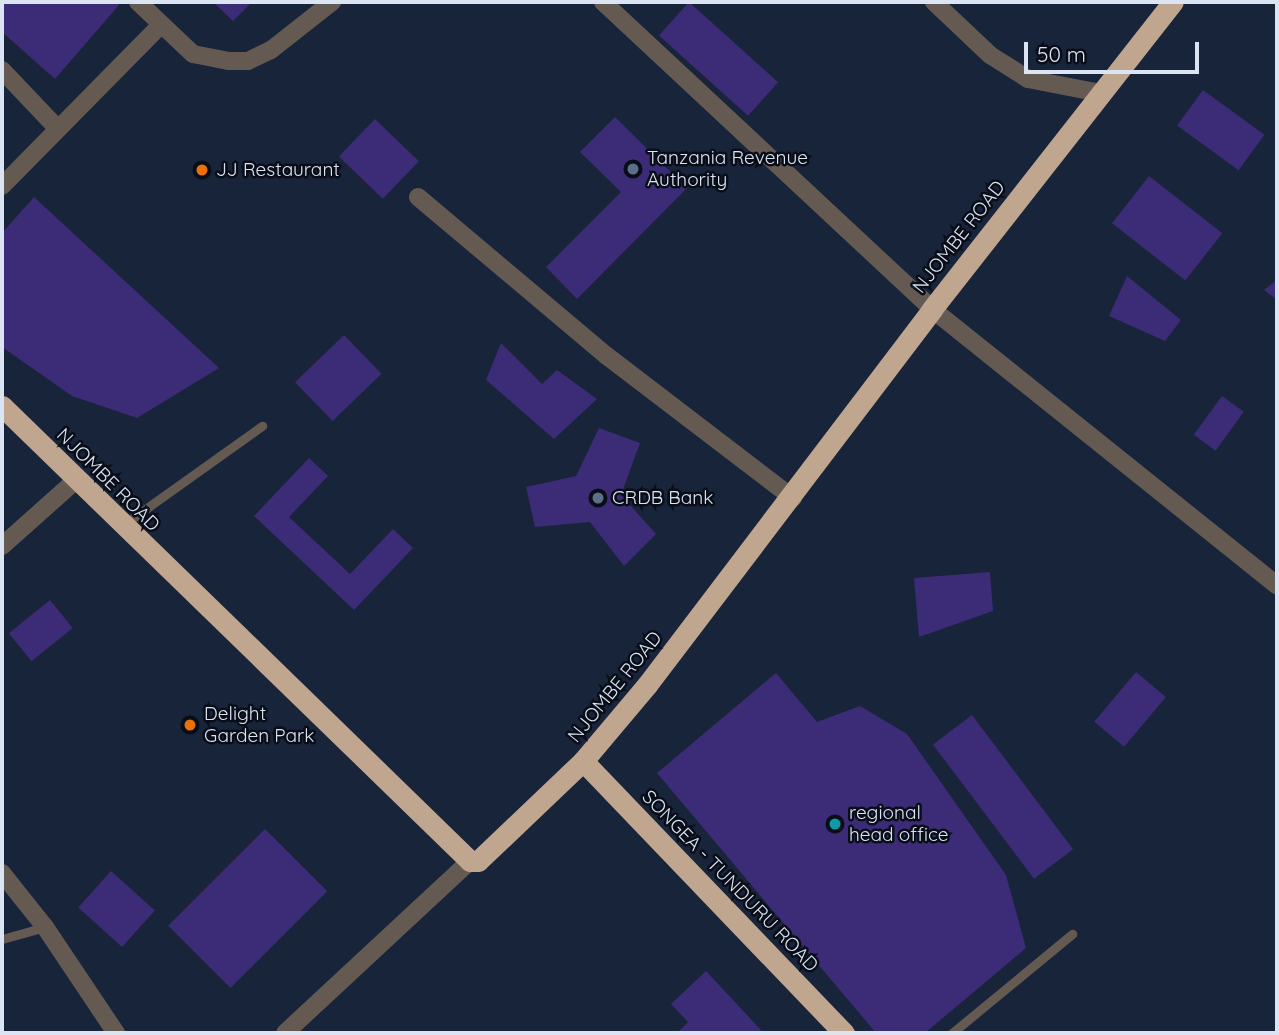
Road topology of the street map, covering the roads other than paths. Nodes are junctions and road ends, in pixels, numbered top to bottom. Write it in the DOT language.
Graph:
graph roads {
  1 [pos="138,2"];
  2 [pos="332,2"];
  3 [pos="603,2"];
  4 [pos="934,2"];
  5 [pos="1173,2"];
  6 [pos="160,26"];
  7 [pos="2,70"];
  8 [pos="1100,93"];
  9 [pos="58,129"];
  10 [pos="2,186"];
  11 [pos="418,197"];
  12 [pos="932,309"];
  13 [pos="2,406"];
  14 [pos="262,426"];
  15 [pos="75,481"];
  16 [pos="793,498"];
  17 [pos="121,526"];
  18 [pos="2,547"];
  19 [pos="1277,585"];
  20 [pos="583,761"];
  21 [pos="470,861"];
  22 [pos="2,873"];
  23 [pos="45,927"];
  24 [pos="1072,934"];
  25 [pos="2,939"];
  26 [pos="116,1033"];
  27 [pos="285,1033"];
  28 [pos="844,1033"];
  29 [pos="951,1033"];
  1 -- 6 [label="street"];
  2 -- 6 [label="street"];
  3 -- 12 [label="street"];
  4 -- 8 [label="street"];
  5 -- 8 [label="highway, NJOMBE ROAD"];
  6 -- 9 [label="street"];
  7 -- 9 [label="street"];
  8 -- 12 [label="highway, NJOMBE ROAD"];
  9 -- 10 [label="street"];
  11 -- 16 [label="street"];
  12 -- 16 [label="highway, NJOMBE ROAD"];
  12 -- 19 [label="street"];
  13 -- 15 [label="highway, NJOMBE ROAD"];
  14 -- 17 [label="lane"];
  15 -- 17 [label="highway, NJOMBE ROAD"];
  15 -- 18 [label="street"];
  16 -- 20 [label="highway, NJOMBE ROAD"];
  17 -- 21 [label="highway, NJOMBE ROAD"];
  20 -- 21 [label="highway, NJOMBE ROAD"];
  20 -- 28 [label="highway, SONGEA - TUNDURU ROAD"];
  21 -- 27 [label="street"];
  22 -- 23 [label="street"];
  23 -- 25 [label="lane"];
  23 -- 26 [label="street"];
  24 -- 29 [label="lane"];
}
